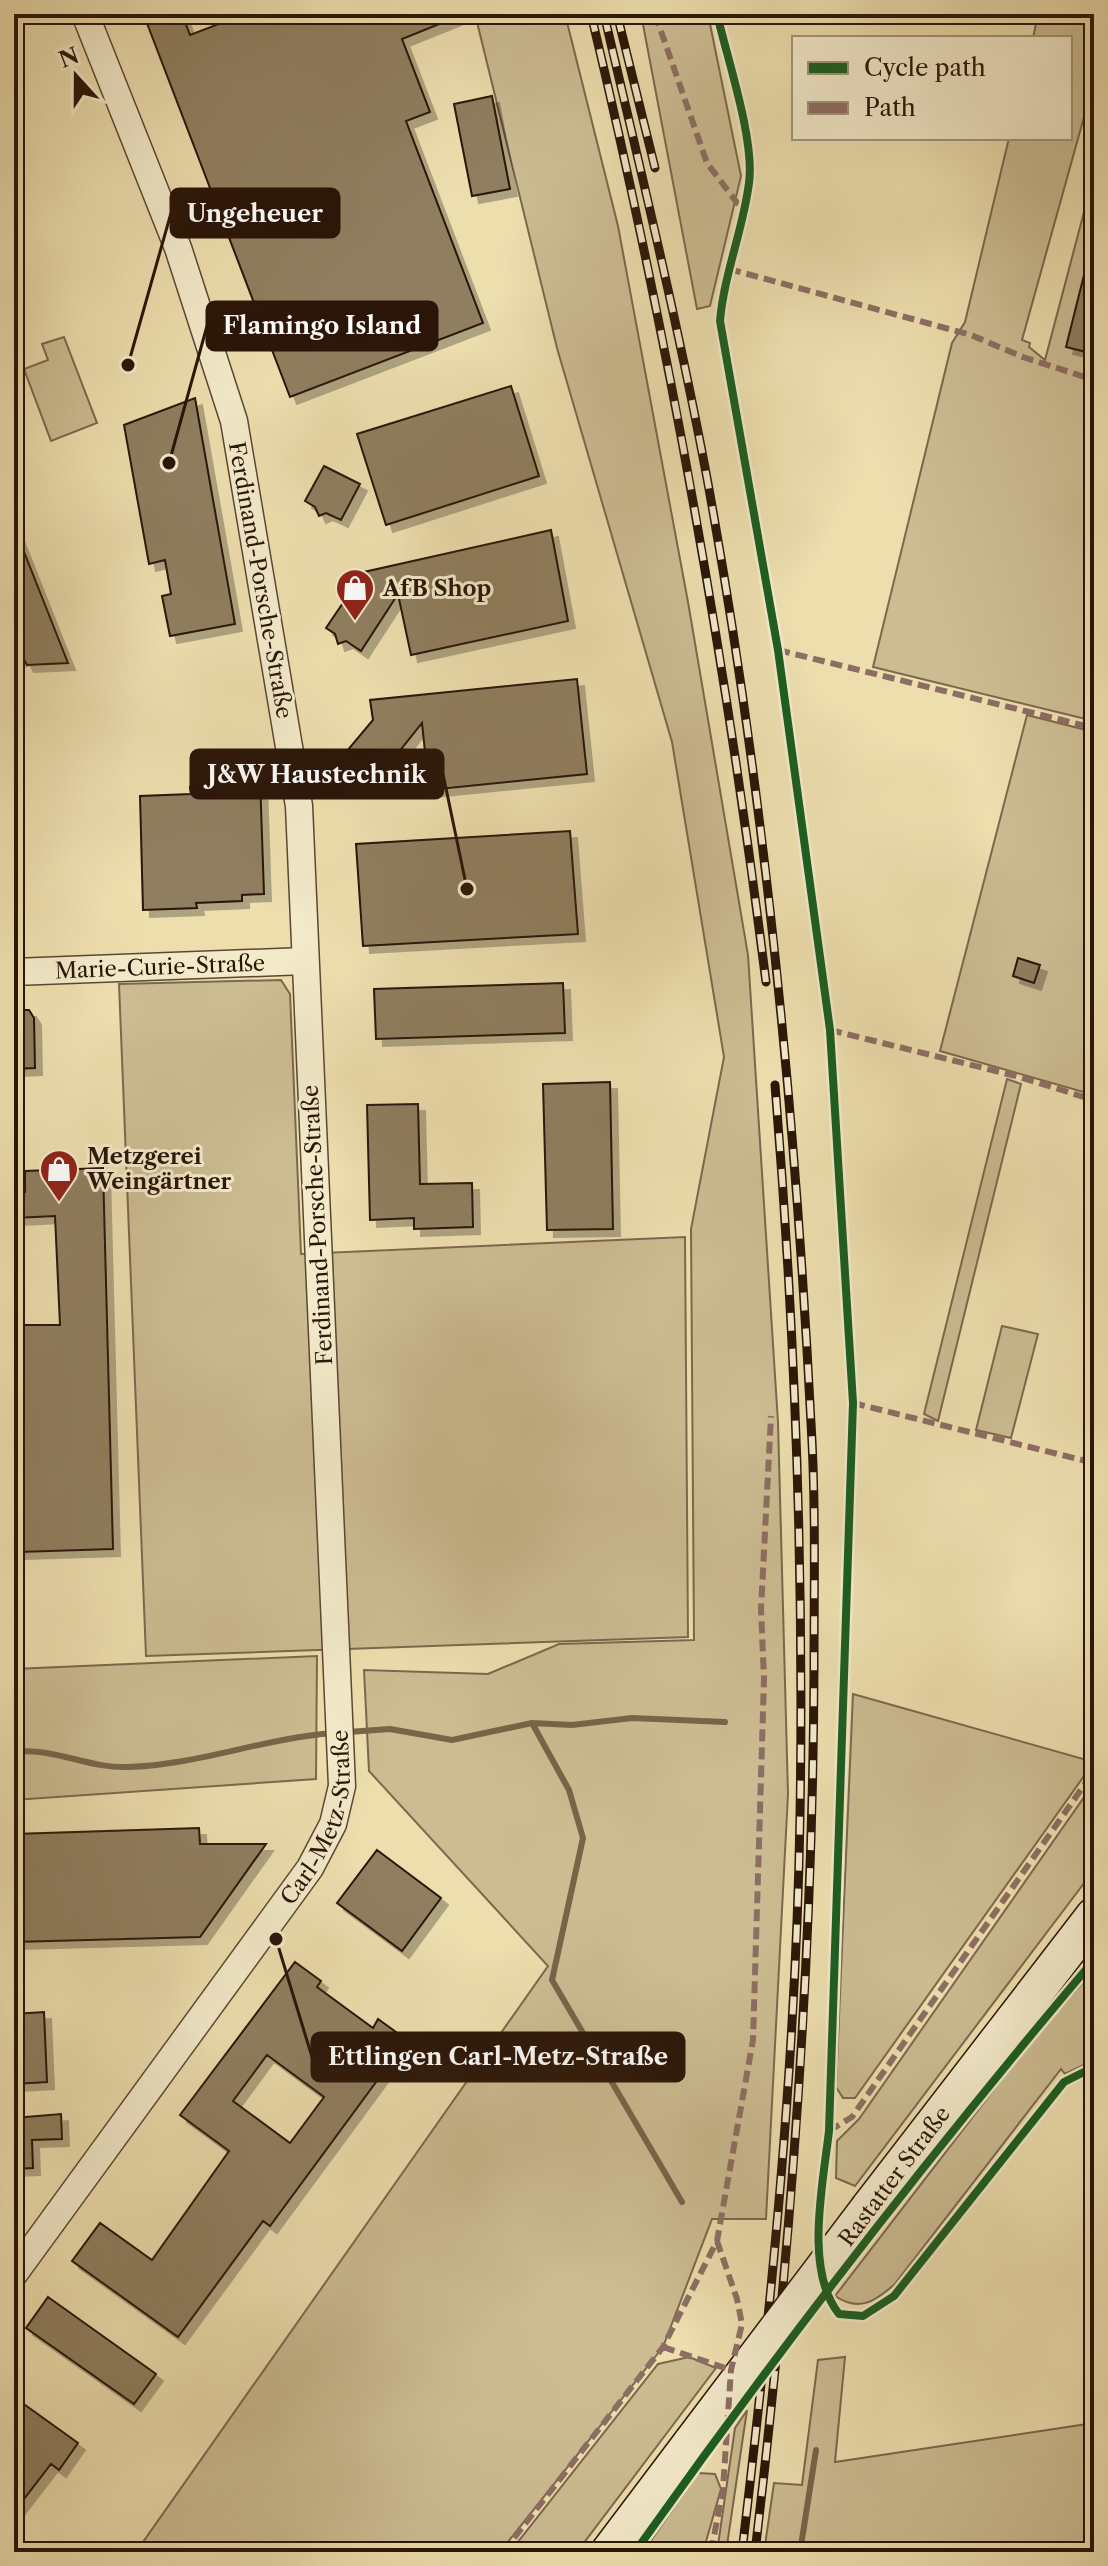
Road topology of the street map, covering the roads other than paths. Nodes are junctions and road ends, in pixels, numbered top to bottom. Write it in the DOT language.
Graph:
graph roads {
  1 [pos="85,14"];
  2 [pos="305,961"];
  3 [pos="14,972"];
  4 [pos="330,1460"];
  5 [pos="1094,1916"];
  6 [pos="14,2274"];
  7 [pos="609,2552"];
  1 -- 2 [label="street, Ferdinand-Porsche-Straße"];
  2 -- 3 [label="street, Marie-Curie-Straße"];
  2 -- 4 [label="street, Ferdinand-Porsche-Straße"];
  4 -- 6 [label="street, Carl-Metz-Straße"];
  5 -- 7 [label="main road, Rastatter Straße, bridge"];
}
